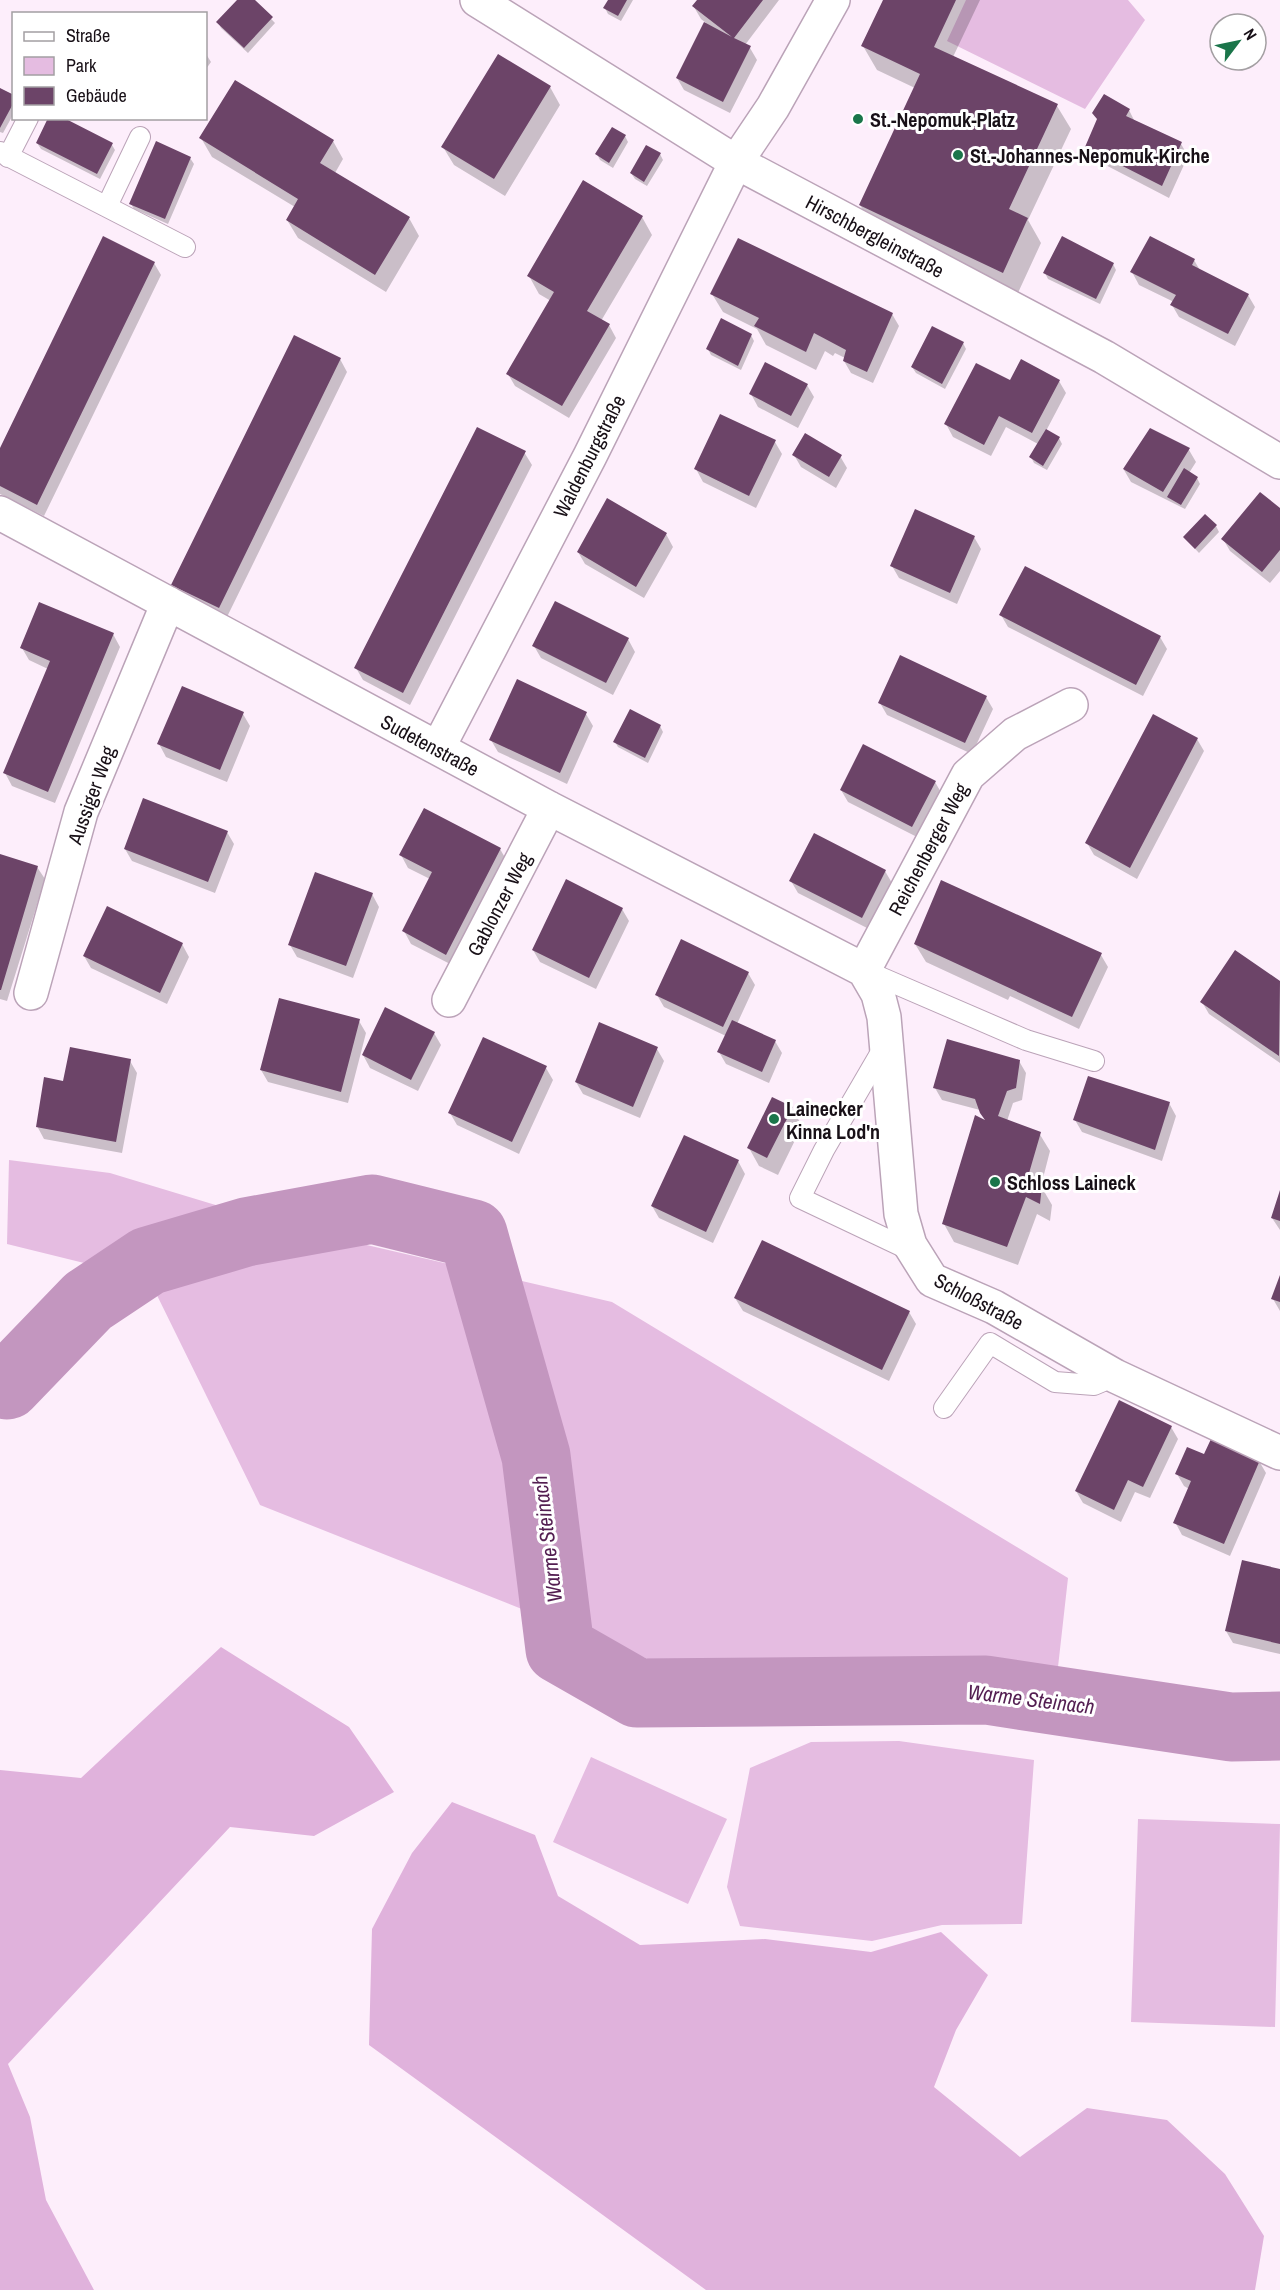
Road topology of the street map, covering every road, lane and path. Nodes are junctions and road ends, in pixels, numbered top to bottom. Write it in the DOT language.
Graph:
graph roads {
  1 [pos="477,0"];
  2 [pos="833,0"];
  3 [pos="27,120"];
  4 [pos="140,137"];
  5 [pos="4,154"];
  6 [pos="736,162"];
  7 [pos="107,206"];
  8 [pos="185,247"];
  9 [pos="1280,462"];
  10 [pos="0,513"];
  11 [pos="168,603"];
  12 [pos="1071,705"];
  13 [pos="438,748"];
  14 [pos="549,808"];
  15 [pos="864,970"];
  16 [pos="31,993"];
  17 [pos="449,1000"];
  18 [pos="887,1042"];
  19 [pos="1094,1061"];
  20 [pos="914,1252"];
  21 [pos="1115,1376"];
  22 [pos="944,1408"];
  23 [pos="1280,1453"];
  1 -- 6 [label="street, Hirschbergleinstraße"];
  2 -- 6 [label="street"];
  3 -- 5 [label="lane"];
  4 -- 7 [label="lane"];
  5 -- 7 [label="lane"];
  6 -- 9 [label="street, Hirschbergleinstraße"];
  6 -- 13 [label="street, Waldenburgstraße"];
  7 -- 8 [label="lane"];
  10 -- 11 [label="street, Sudetenstraße"];
  11 -- 13 [label="street, Sudetenstraße"];
  11 -- 16 [label="street, Aussiger Weg"];
  12 -- 15 [label="street, Reichenberger Weg"];
  13 -- 14 [label="street, Sudetenstraße"];
  14 -- 15 [label="street, Sudetenstraße"];
  14 -- 17 [label="street, Gablonzer Weg"];
  15 -- 18 [label="street, Schloßstraße"];
  15 -- 19 [label="lane"];
  18 -- 20 [label="street, Schloßstraße"];
  18 -- 20 [label="lane"];
  20 -- 21 [label="street, Schloßstraße"];
  21 -- 22 [label="lane"];
  21 -- 23 [label="street, Schloßstraße"];
}
